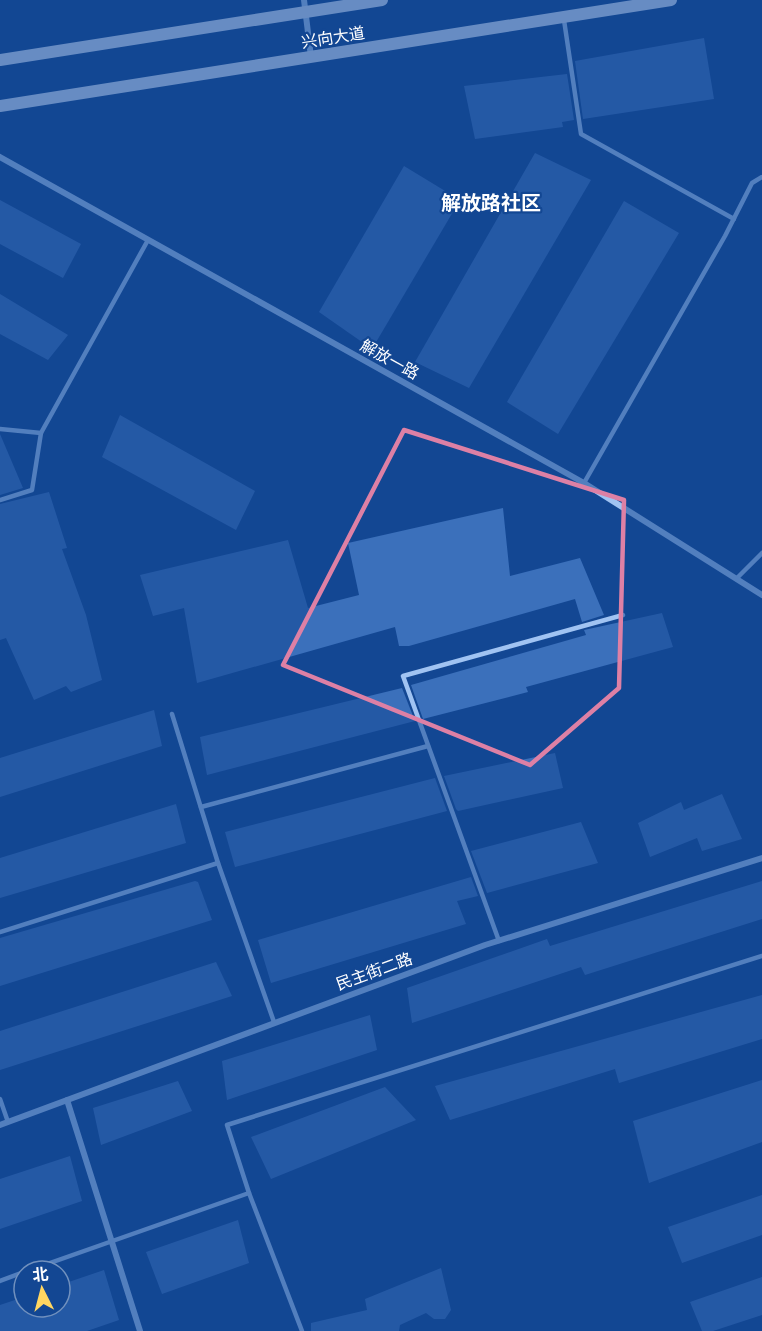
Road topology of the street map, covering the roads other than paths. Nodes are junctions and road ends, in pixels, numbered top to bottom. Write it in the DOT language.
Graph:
graph roads {
  1 [pos="382,0"];
  2 [pos="671,0"];
  3 [pos="305,6"];
  4 [pos="563,17"];
  5 [pos="311,57"];
  6 [pos="0,60"];
  7 [pos="0,106"];
  8 [pos="0,157"];
  9 [pos="762,177"];
  10 [pos="734,219"];
  11 [pos="148,240"];
  12 [pos="0,429"];
  13 [pos="41,433"];
  14 [pos="584,483"];
  15 [pos="0,500"];
  16 [pos="762,553"];
  17 [pos="736,579"];
  18 [pos="762,595"];
  19 [pos="623,615"];
  20 [pos="172,714"];
  21 [pos="428,746"];
  22 [pos="201,807"];
  23 [pos="762,858"];
  24 [pos="218,863"];
  25 [pos="0,932"];
  26 [pos="499,941"];
  27 [pos="762,956"];
  28 [pos="274,1022"];
  29 [pos="0,1099"];
  30 [pos="67,1100"];
  31 [pos="8,1122"];
  32 [pos="0,1125"];
  33 [pos="249,1193"];
  34 [pos="111,1240"];
  35 [pos="61,1259"];
  36 [pos="140,1331"];
  37 [pos="302,1331"];
  1 -- 3 [label="street, 兴向大道"];
  2 -- 4 [label="street, 兴向大道"];
  3 -- 5 [label="street"];
  3 -- 6 [label="street, 兴向大道"];
  4 -- 5 [label="street, 兴向大道"];
  4 -- 10 [label="lane"];
  5 -- 7 [label="street, 兴向大道"];
  8 -- 11 [label="street, 解放一路"];
  9 -- 10 [label="lane"];
  10 -- 14 [label="lane"];
  11 -- 13 [label="lane"];
  11 -- 14 [label="street, 解放一路"];
  12 -- 13 [label="lane"];
  13 -- 15 [label="lane"];
  14 -- 17 [label="street, 解放一路"];
  16 -- 17 [label="lane"];
  17 -- 18 [label="street, 解放一路"];
  19 -- 21 [label="lane"];
  20 -- 22 [label="lane"];
  21 -- 22 [label="lane"];
  21 -- 26 [label="lane"];
  22 -- 24 [label="lane"];
  23 -- 26 [label="street, 民主街二路"];
  24 -- 25 [label="lane"];
  24 -- 28 [label="lane"];
  26 -- 28 [label="street, 民主街二路"];
  27 -- 33 [label="lane"];
  28 -- 30 [label="street, 民主街二路"];
  29 -- 31 [label="lane"];
  30 -- 31 [label="street, 民主街二路"];
  30 -- 34 [label="street"];
  31 -- 32 [label="street, 民主街二路"];
  33 -- 34 [label="lane"];
  33 -- 37 [label="lane"];
  34 -- 35 [label="lane"];
  34 -- 36 [label="street"];
}
